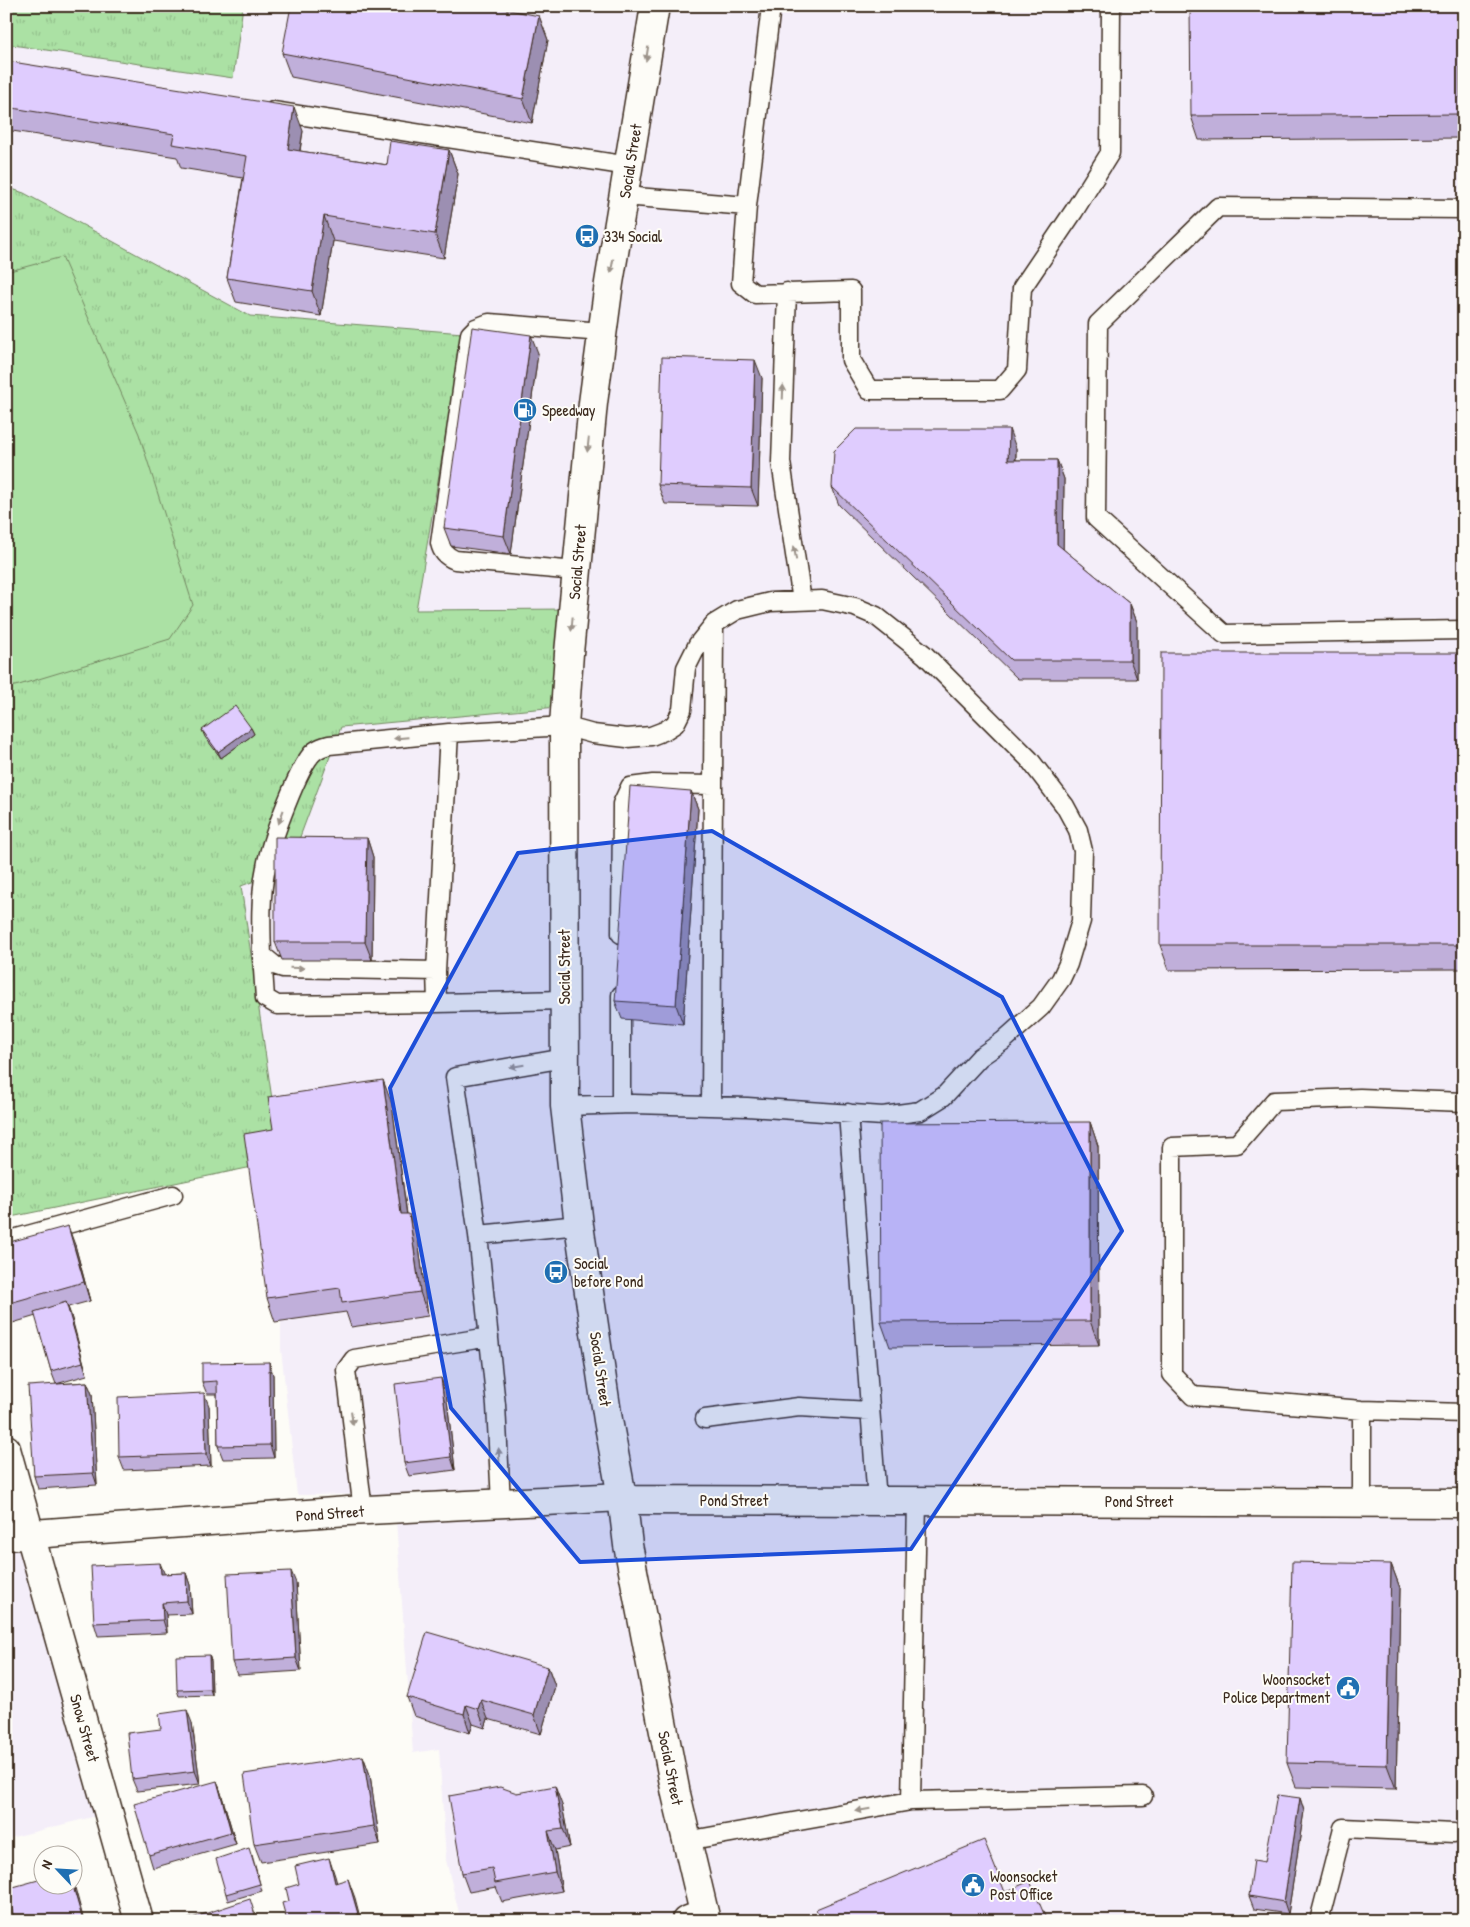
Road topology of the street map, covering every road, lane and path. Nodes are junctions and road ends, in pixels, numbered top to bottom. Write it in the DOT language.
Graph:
graph roads {
  1 [pos="655,6"];
  2 [pos="771,6"];
  3 [pos="1111,6"];
  4 [pos="253,108"];
  5 [pos="629,166"];
  6 [pos="624,196"];
  7 [pos="747,206"];
  8 [pos="1464,210"];
  9 [pos="787,292"];
  10 [pos="602,332"];
  11 [pos="576,571"];
  12 [pos="802,601"];
  13 [pos="714,624"];
  14 [pos="1464,630"];
  15 [pos="564,726"];
  16 [pos="449,733"];
  17 [pos="713,785"];
  18 [pos="621,954"];
  19 [pos="262,955"];
  20 [pos="436,971"];
  21 [pos="621,974"];
  22 [pos="564,1000"];
  23 [pos="437,1003"];
  24 [pos="565,1058"];
  25 [pos="1464,1102"];
  26 [pos="621,1104"];
  27 [pos="565,1106"];
  28 [pos="711,1106"];
  29 [pos="848,1113"];
  30 [pos="173,1194"];
  31 [pos="579,1225"];
  32 [pos="478,1235"];
  33 [pos="6,1242"];
  34 [pos="489,1337"];
  35 [pos="870,1410"];
  36 [pos="1362,1410"];
  37 [pos="1464,1413"];
  38 [pos="705,1419"];
  39 [pos="6,1449"];
  40 [pos="622,1497"];
  41 [pos="877,1500"];
  42 [pos="917,1501"];
  43 [pos="1362,1502"];
  44 [pos="1464,1502"];
  45 [pos="502,1503"];
  46 [pos="363,1511"];
  47 [pos="18,1535"];
  48 [pos="1143,1796"];
  49 [pos="911,1801"];
  50 [pos="1454,1833"];
  51 [pos="686,1841"];
  52 [pos="698,1918"];
  53 [pos="139,1921"];
  54 [pos="1319,1921"];
  1 -- 5 [label="main road, Social Street, one-way"];
  2 -- 7 [label="lane"];
  3 -- 9 [label="lane"];
  4 -- 5 [label="lane"];
  5 -- 6 [label="main road, Social Street"];
  6 -- 7 [label="lane"];
  6 -- 10 [label="main road, Social Street, one-way"];
  7 -- 9 [label="lane"];
  8 -- 14 [label="lane"];
  12 -- 9 [label="lane, one-way"];
  10 -- 11 [label="main road, Social Street, one-way"];
  10 -- 11 [label="lane"];
  11 -- 15 [label="main road, Social Street, one-way"];
  12 -- 13 [label="lane"];
  12 -- 29 [label="lane"];
  13 -- 15 [label="lane"];
  13 -- 17 [label="lane"];
  15 -- 16 [label="lane"];
  15 -- 22 [label="main road, Social Street"];
  16 -- 19 [label="lane, one-way"];
  16 -- 20 [label="lane"];
  17 -- 18 [label="lane"];
  17 -- 28 [label="lane"];
  19 -- 20 [label="lane, one-way"];
  19 -- 23 [label="lane"];
  20 -- 23 [label="lane"];
  21 -- 26 [label="lane"];
  22 -- 23 [label="lane"];
  22 -- 24 [label="main road, Social Street"];
  24 -- 27 [label="main road, Social Street"];
  24 -- 32 [label="lane, one-way"];
  25 -- 36 [label="lane"];
  26 -- 27 [label="lane"];
  26 -- 28 [label="lane"];
  27 -- 31 [label="main road, Social Street"];
  28 -- 29 [label="lane"];
  29 -- 35 [label="lane"];
  30 -- 33 [label="lane"];
  31 -- 32 [label="lane"];
  31 -- 40 [label="main road, Social Street"];
  32 -- 34 [label="lane"];
  45 -- 34 [label="lane, one-way"];
  34 -- 46 [label="lane, one-way"];
  35 -- 38 [label="lane"];
  35 -- 41 [label="lane"];
  36 -- 37 [label="lane"];
  36 -- 43 [label="lane"];
  39 -- 47 [label="main road, Snow Street"];
  40 -- 41 [label="main road, Pond Street"];
  40 -- 45 [label="main road, Pond Street"];
  40 -- 51 [label="main road, Social Street"];
  41 -- 42 [label="main road, Pond Street"];
  42 -- 43 [label="main road, Pond Street"];
  42 -- 49 [label="lane"];
  43 -- 44 [label="main road, Pond Street"];
  45 -- 46 [label="main road, Pond Street"];
  46 -- 47 [label="main road, Pond Street"];
  47 -- 53 [label="main road, Snow Street"];
  48 -- 49 [label="lane"];
  49 -- 51 [label="lane, one-way"];
  50 -- 54 [label="lane"];
  51 -- 52 [label="main road, Social Street"];
}
